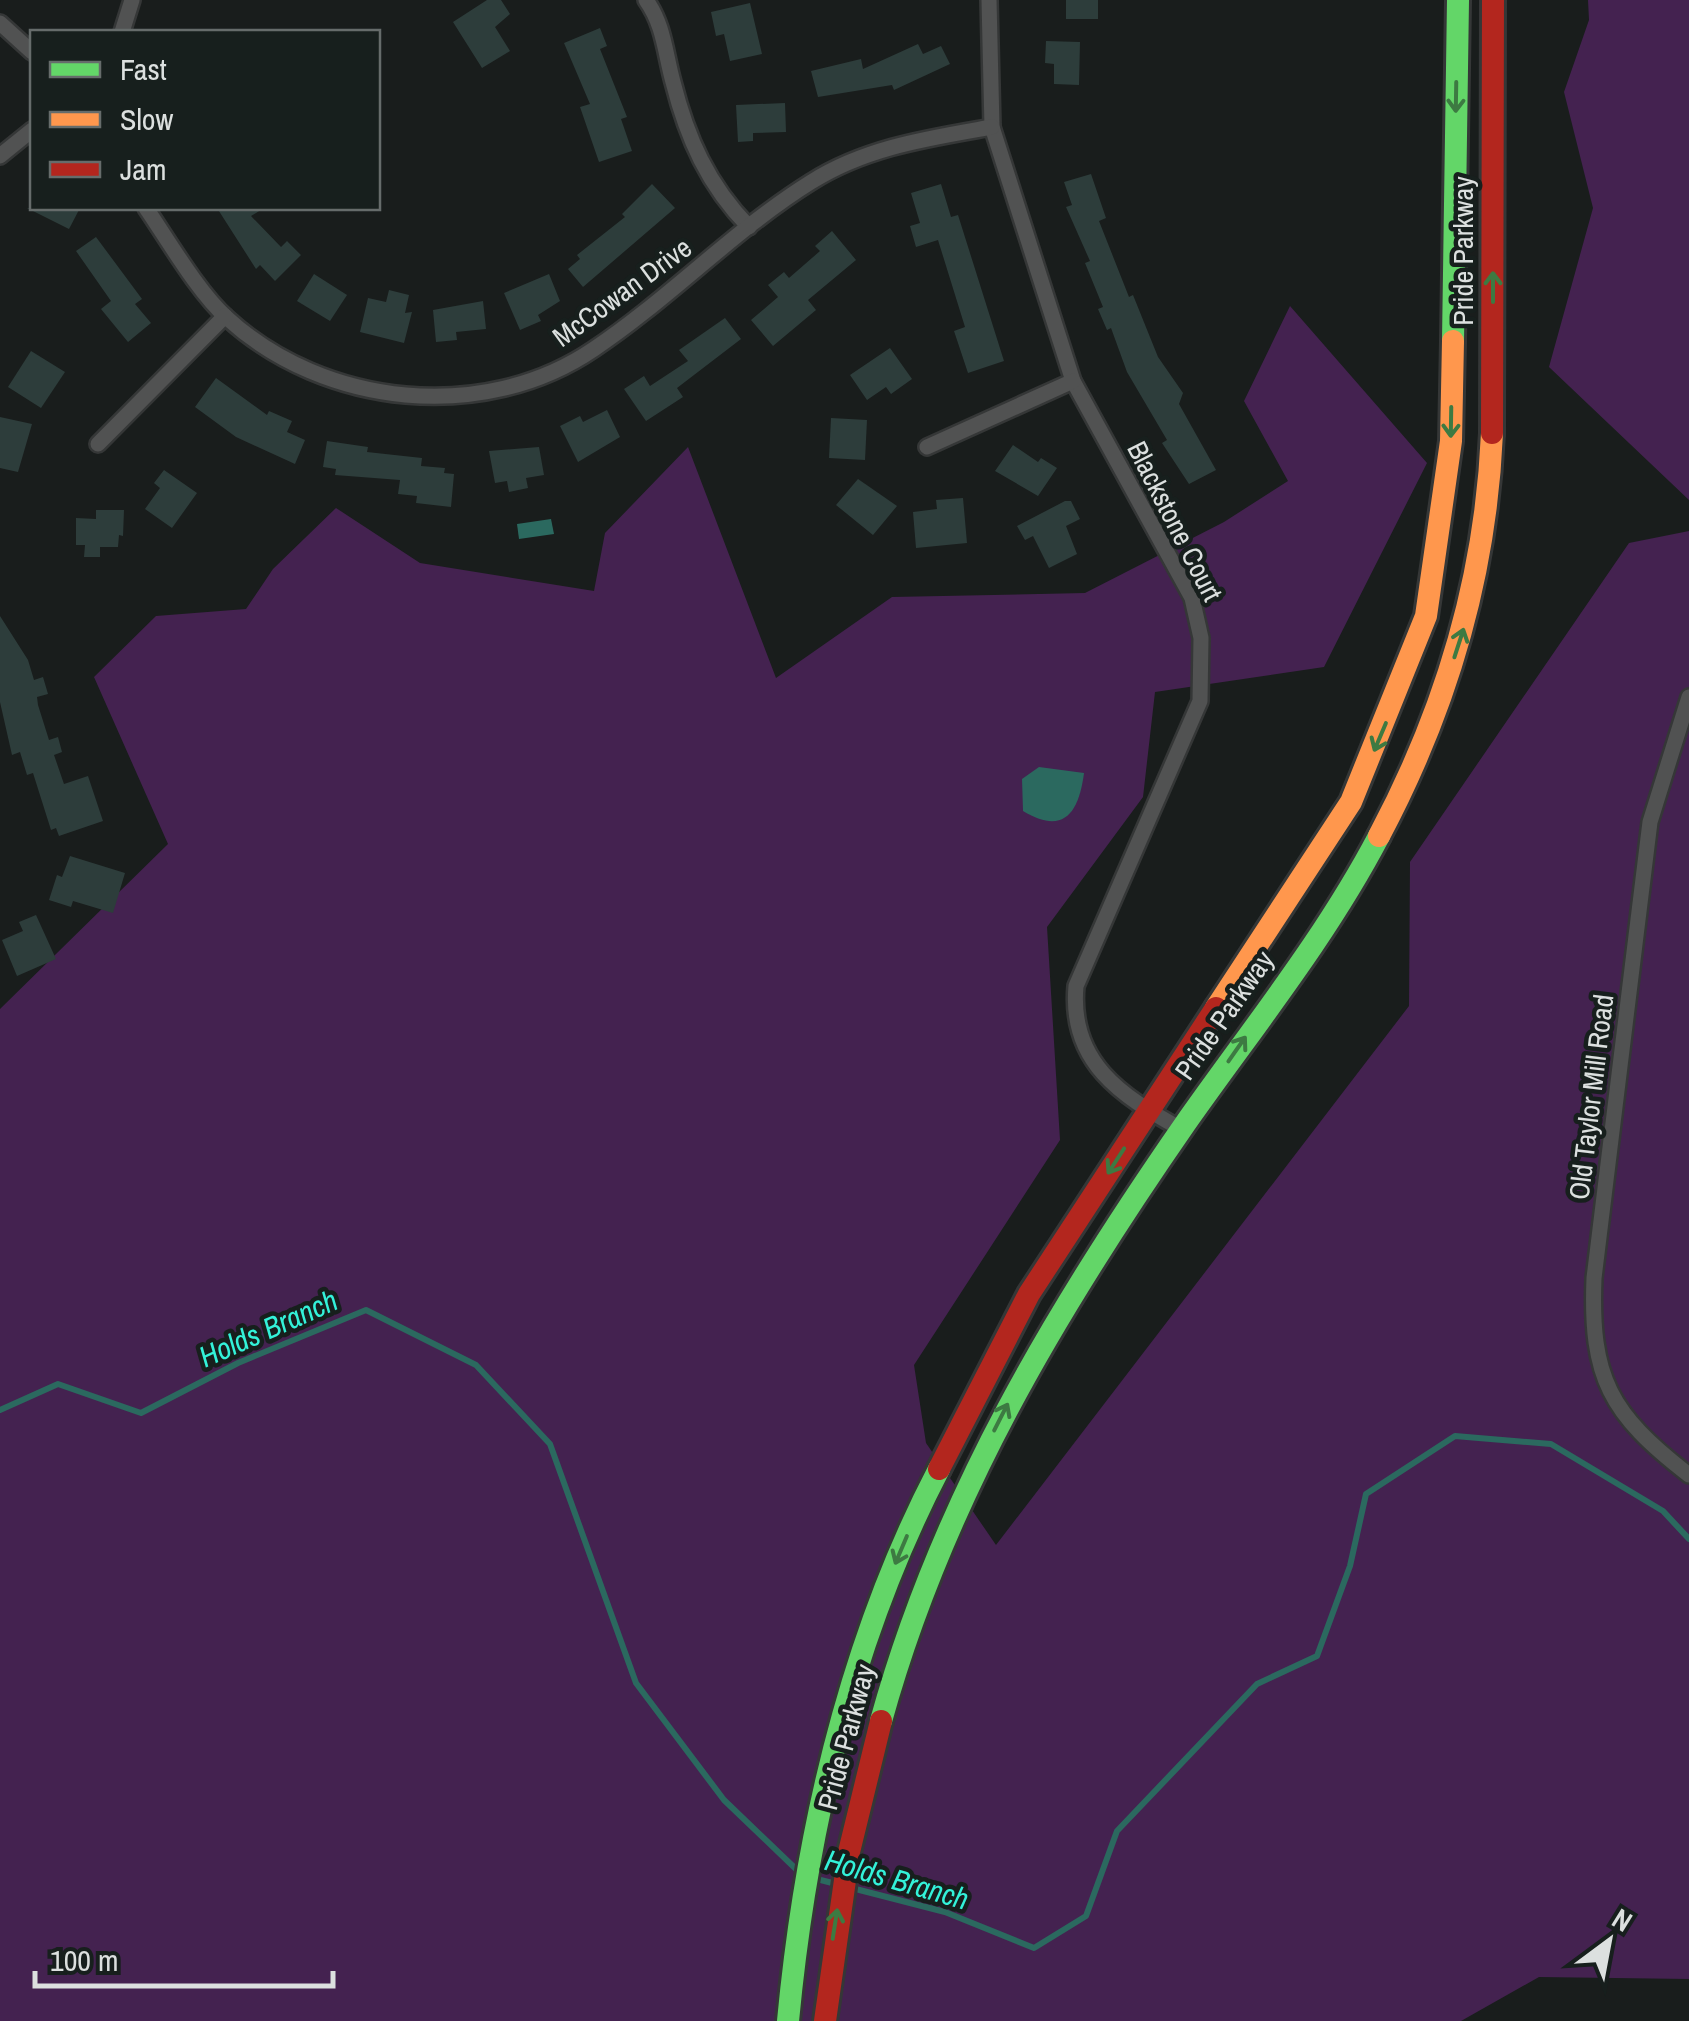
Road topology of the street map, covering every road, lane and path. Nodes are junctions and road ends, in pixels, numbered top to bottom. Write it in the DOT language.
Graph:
graph roads {
  1 [pos="132,0"];
  2 [pos="646,0"];
  3 [pos="989,0"];
  4 [pos="1458,0"];
  5 [pos="1492,0"];
  6 [pos="0,23"];
  7 [pos="123,30"];
  8 [pos="30,50"];
  9 [pos="992,128"];
  10 [pos="30,132"];
  11 [pos="0,156"];
  12 [pos="147,210"];
  13 [pos="749,227"];
  14 [pos="225,316"];
  15 [pos="1073,380"];
  16 [pos="98,444"];
  17 [pos="927,448"];
  18 [pos="1689,697"];
  19 [pos="1149,1111"];
  20 [pos="1182,1129"];
  21 [pos="1689,1474"];
  22 [pos="788,2021"];
  23 [pos="825,2021"];
  1 -- 7 [label="street"];
  2 -- 13 [label="street"];
  3 -- 9 [label="street, Blackstone Court"];
  4 -- 19 [label="main road, Pride Parkway, one-way"];
  20 -- 5 [label="main road, Pride Parkway, one-way"];
  6 -- 8 [label="street"];
  9 -- 13 [label="street, McCowan Drive"];
  9 -- 15 [label="street, Blackstone Court"];
  10 -- 11 [label="street"];
  12 -- 14 [label="street, McCowan Drive"];
  13 -- 14 [label="street, McCowan Drive"];
  14 -- 16 [label="street"];
  15 -- 17 [label="street"];
  15 -- 19 [label="street, Blackstone Court"];
  18 -- 21 [label="street, Old Taylor Mill Road"];
  19 -- 20 [label="street, Blackstone Court"];
  19 -- 22 [label="main road, Pride Parkway, one-way"];
  23 -- 20 [label="main road, Pride Parkway, one-way"];
}
